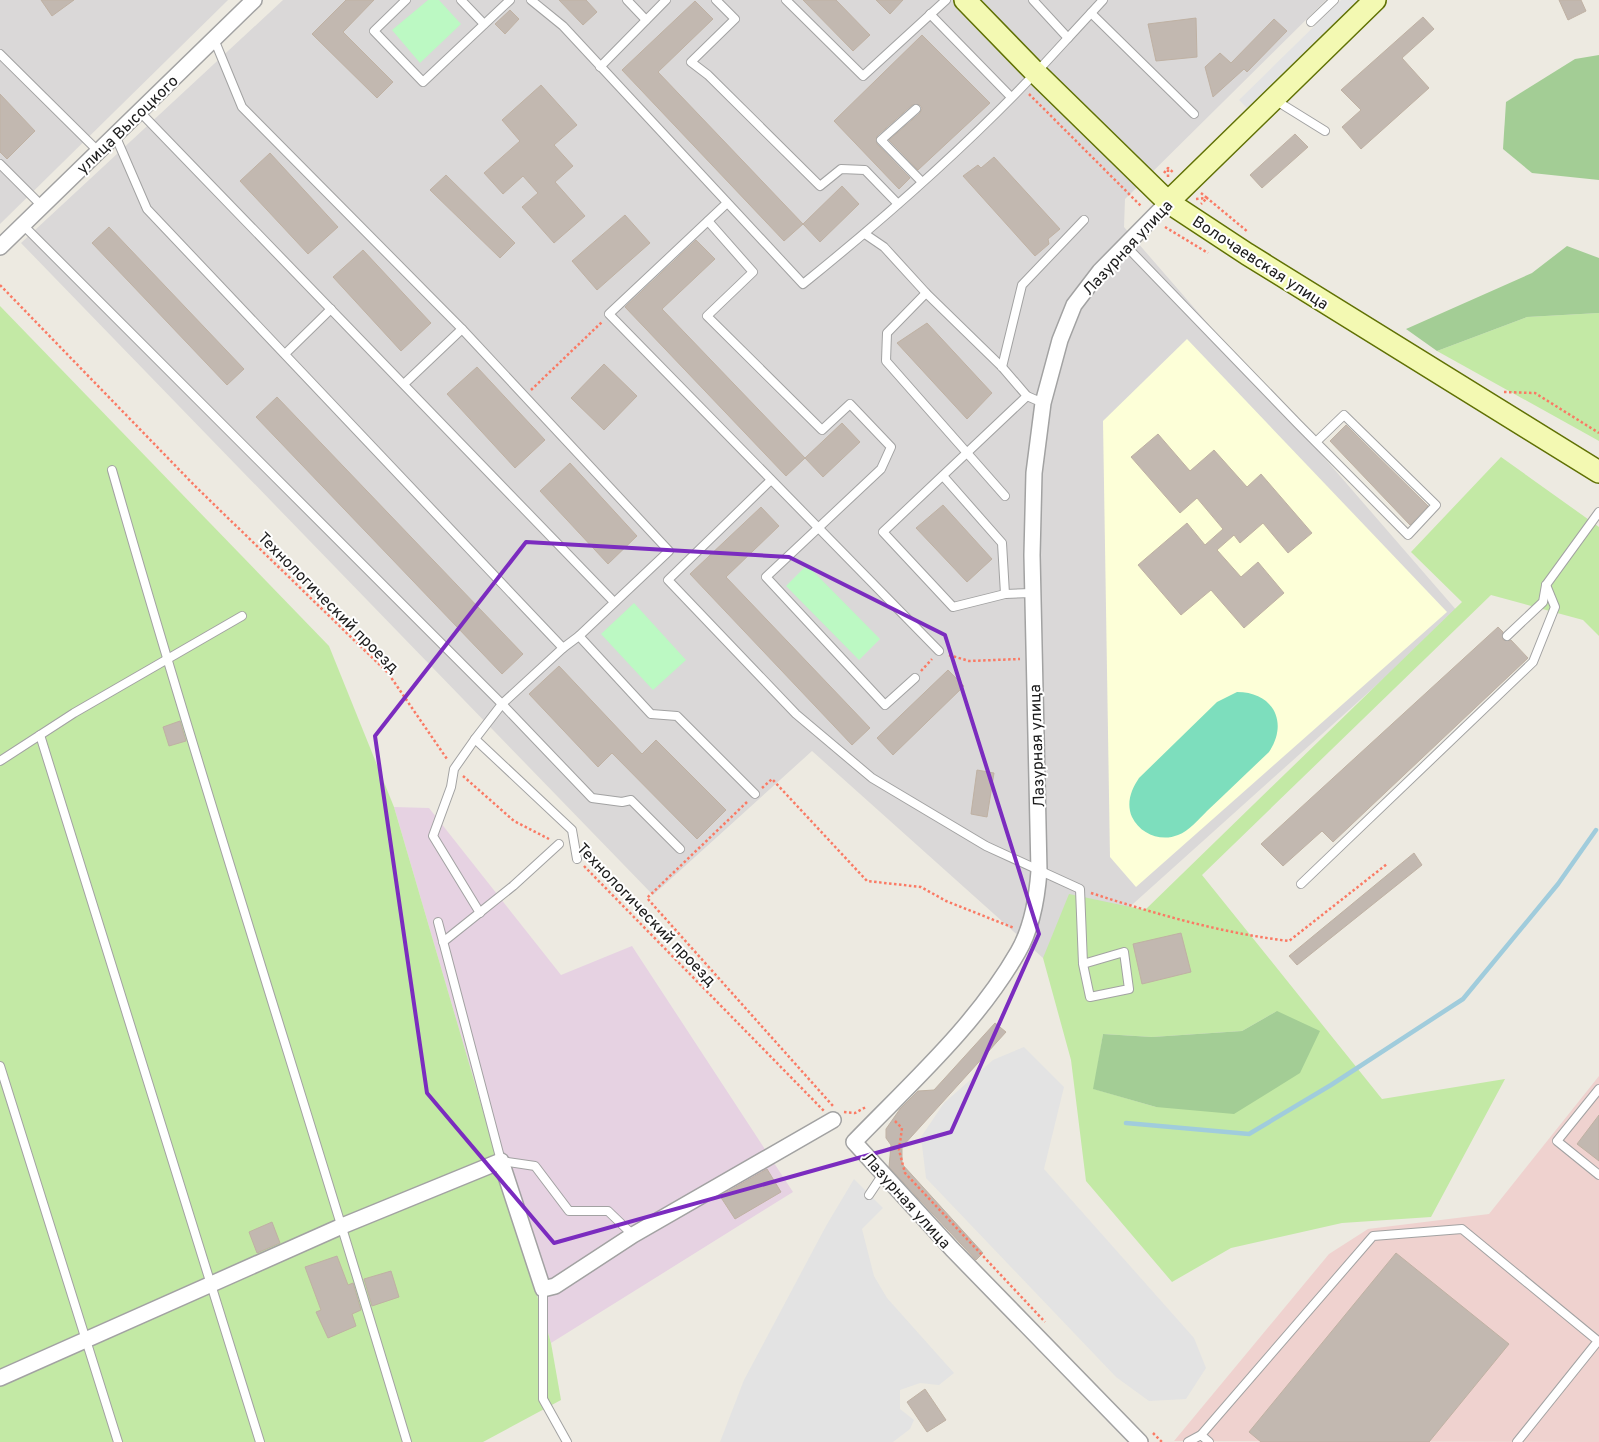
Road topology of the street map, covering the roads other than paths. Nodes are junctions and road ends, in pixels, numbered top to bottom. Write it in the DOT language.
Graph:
graph roads {
  1 [pos="254,0"];
  2 [pos="406,0"];
  3 [pos="461,0"];
  4 [pos="510,0"];
  5 [pos="531,0"];
  6 [pos="627,0"];
  7 [pos="666,0"];
  8 [pos="716,0"];
  9 [pos="786,0"];
  10 [pos="946,0"];
  11 [pos="965,0"];
  12 [pos="1033,0"];
  13 [pos="1334,0"];
  14 [pos="1375,0"];
  15 [pos="1099,2"];
  16 [pos="1091,13"];
  17 [pos="930,14"];
  18 [pos="646,20"];
  19 [pos="1311,22"];
  20 [pos="484,24"];
  21 [pos="1068,38"];
  22 [pos="214,39"];
  23 [pos="0,54"];
  24 [pos="600,67"];
  25 [pos="1036,73"];
  26 [pos="1011,97"];
  27 [pos="1274,99"];
  28 [pos="916,109"];
  29 [pos="140,112"];
  30 [pos="1194,114"];
  31 [pos="1324,132"];
  32 [pos="114,136"];
  33 [pos="99,152"];
  34 [pos="0,164"];
  35 [pos="922,182"];
  36 [pos="1168,202"];
  37 [pos="727,203"];
  38 [pos="898,204"];
  39 [pos="42,206"];
  40 [pos="1084,220"];
  41 [pos="708,221"];
  42 [pos="24,226"];
  43 [pos="865,234"];
  44 [pos="1125,245"];
  45 [pos="0,247"];
  46 [pos="926,293"];
  47 [pos="331,309"];
  48 [pos="462,329"];
  49 [pos="286,353"];
  50 [pos="1002,367"];
  51 [pos="404,384"];
  52 [pos="1027,396"];
  53 [pos="1043,403"];
  54 [pos="1316,442"];
  55 [pos="968,454"];
  56 [pos="112,470"];
  57 [pos="1599,472"];
  58 [pos="943,476"];
  59 [pos="771,480"];
  60 [pos="1005,496"];
  61 [pos="1599,512"];
  62 [pos="818,527"];
  63 [pos="1546,585"];
  64 [pos="1032,593"];
  65 [pos="1005,594"];
  66 [pos="614,602"];
  67 [pos="242,616"];
  68 [pos="579,636"];
  69 [pos="1507,636"];
  70 [pos="563,648"];
  71 [pos="939,652"];
  72 [pos="166,660"];
  73 [pos="915,678"];
  74 [pos="502,704"];
  75 [pos="40,736"];
  76 [pos="475,739"];
  77 [pos="0,761"];
  78 [pos="756,794"];
  79 [pos="558,844"];
  80 [pos="680,849"];
  81 [pos="577,859"];
  82 [pos="1039,871"];
  83 [pos="1301,884"];
  84 [pos="480,913"];
  85 [pos="438,922"];
  86 [pos="443,942"];
  87 [pos="1083,964"];
  88 [pos="0,1066"];
  89 [pos="1599,1090"];
  90 [pos="832,1120"];
  91 [pos="501,1160"];
  92 [pos="883,1174"];
  93 [pos="1599,1175"];
  94 [pos="869,1195"];
  95 [pos="342,1226"];
  96 [pos="633,1236"];
  97 [pos="211,1284"];
  98 [pos="544,1289"];
  99 [pos="86,1340"];
  100 [pos="1599,1341"];
  101 [pos="0,1378"];
  102 [pos="1201,1435"];
  103 [pos="118,1442"];
  104 [pos="260,1442"];
  105 [pos="407,1442"];
  106 [pos="567,1442"];
  107 [pos="1140,1442"];
  108 [pos="1188,1442"];
  109 [pos="1209,1442"];
  110 [pos="1517,1442"];
  1 -- 22 [label="street, улица Высоцкого"];
  2 -- 20 [label="lane"];
  3 -- 20 [label="lane"];
  4 -- 20 [label="lane"];
  5 -- 24 [label="lane"];
  6 -- 18 [label="lane"];
  7 -- 18 [label="lane"];
  8 -- 38 [label="lane"];
  9 -- 17 [label="lane"];
  10 -- 17 [label="lane"];
  11 -- 25 [label="street, Волочаевская улица"];
  12 -- 21 [label="lane"];
  13 -- 19 [label="lane"];
  14 -- 27 [label="street, Лазурная улица"];
  15 -- 16 [label="lane"];
  16 -- 21 [label="lane"];
  16 -- 30 [label="lane"];
  17 -- 26 [label="lane"];
  18 -- 24 [label="lane"];
  21 -- 25 [label="lane"];
  22 -- 29 [label="street, улица Высоцкого"];
  22 -- 48 [label="lane"];
  23 -- 33 [label="lane"];
  24 -- 37 [label="lane"];
  25 -- 26 [label="lane"];
  25 -- 36 [label="street, Волочаевская улица"];
  26 -- 35 [label="lane"];
  27 -- 31 [label="lane"];
  27 -- 36 [label="street, Лазурная улица"];
  28 -- 35 [label="lane"];
  29 -- 32 [label="street, улица Высоцкого"];
  29 -- 47 [label="lane"];
  32 -- 33 [label="street, улица Высоцкого"];
  32 -- 49 [label="lane"];
  33 -- 39 [label="street, улица Высоцкого"];
  34 -- 39 [label="lane"];
  35 -- 38 [label="lane"];
  36 -- 44 [label="street, Лазурная улица"];
  36 -- 57 [label="street, Волочаевская улица"];
  37 -- 41 [label="lane"];
  37 -- 43 [label="lane"];
  38 -- 43 [label="lane"];
  39 -- 42 [label="street, улица Высоцкого"];
  40 -- 50 [label="lane"];
  41 -- 59 [label="lane"];
  41 -- 62 [label="lane"];
  42 -- 45 [label="street, улица Высоцкого"];
  42 -- 74 [label="lane"];
  43 -- 46 [label="lane"];
  44 -- 53 [label="street, Лазурная улица"];
  44 -- 54 [label="lane"];
  46 -- 50 [label="lane"];
  46 -- 55 [label="lane"];
  47 -- 49 [label="lane"];
  47 -- 51 [label="lane"];
  48 -- 51 [label="lane"];
  48 -- 66 [label="lane"];
  49 -- 70 [label="lane"];
  50 -- 52 [label="lane"];
  51 -- 66 [label="lane"];
  52 -- 53 [label="lane"];
  52 -- 55 [label="lane"];
  53 -- 64 [label="street, Лазурная улица"];
  54 -- 54 [label="lane"];
  55 -- 58 [label="lane"];
  55 -- 60 [label="lane"];
  56 -- 72 [label="lane"];
  58 -- 65 [label="lane"];
  58 -- 65 [label="lane"];
  59 -- 62 [label="lane"];
  59 -- 82 [label="lane"];
  61 -- 63 [label="lane"];
  62 -- 71 [label="lane"];
  62 -- 73 [label="lane"];
  63 -- 69 [label="lane"];
  63 -- 83 [label="lane"];
  64 -- 65 [label="lane"];
  64 -- 82 [label="street, Лазурная улица"];
  66 -- 68 [label="lane"];
  67 -- 72 [label="lane"];
  68 -- 70 [label="lane"];
  68 -- 78 [label="lane"];
  70 -- 74 [label="lane"];
  72 -- 75 [label="lane"];
  72 -- 95 [label="lane"];
  74 -- 76 [label="lane"];
  74 -- 80 [label="lane"];
  75 -- 77 [label="lane"];
  75 -- 97 [label="lane"];
  76 -- 81 [label="lane"];
  76 -- 84 [label="lane"];
  79 -- 84 [label="lane"];
  82 -- 87 [label="lane"];
  82 -- 92 [label="street, Лазурная улица"];
  84 -- 86 [label="lane"];
  85 -- 86 [label="lane"];
  86 -- 91 [label="lane"];
  87 -- 87 [label="lane"];
  88 -- 99 [label="lane"];
  89 -- 93 [label="lane"];
  90 -- 96 [label="street"];
  91 -- 95 [label="street"];
  91 -- 96 [label="lane"];
  91 -- 98 [label="street"];
  92 -- 94 [label="lane"];
  92 -- 107 [label="street, Лазурная улица"];
  95 -- 97 [label="street"];
  95 -- 105 [label="lane"];
  96 -- 98 [label="street"];
  97 -- 99 [label="street"];
  97 -- 104 [label="lane"];
  98 -- 106 [label="lane"];
  99 -- 101 [label="street"];
  99 -- 103 [label="lane"];
  100 -- 102 [label="lane"];
  100 -- 110 [label="lane"];
  102 -- 108 [label="lane"];
  102 -- 109 [label="lane"];
}
